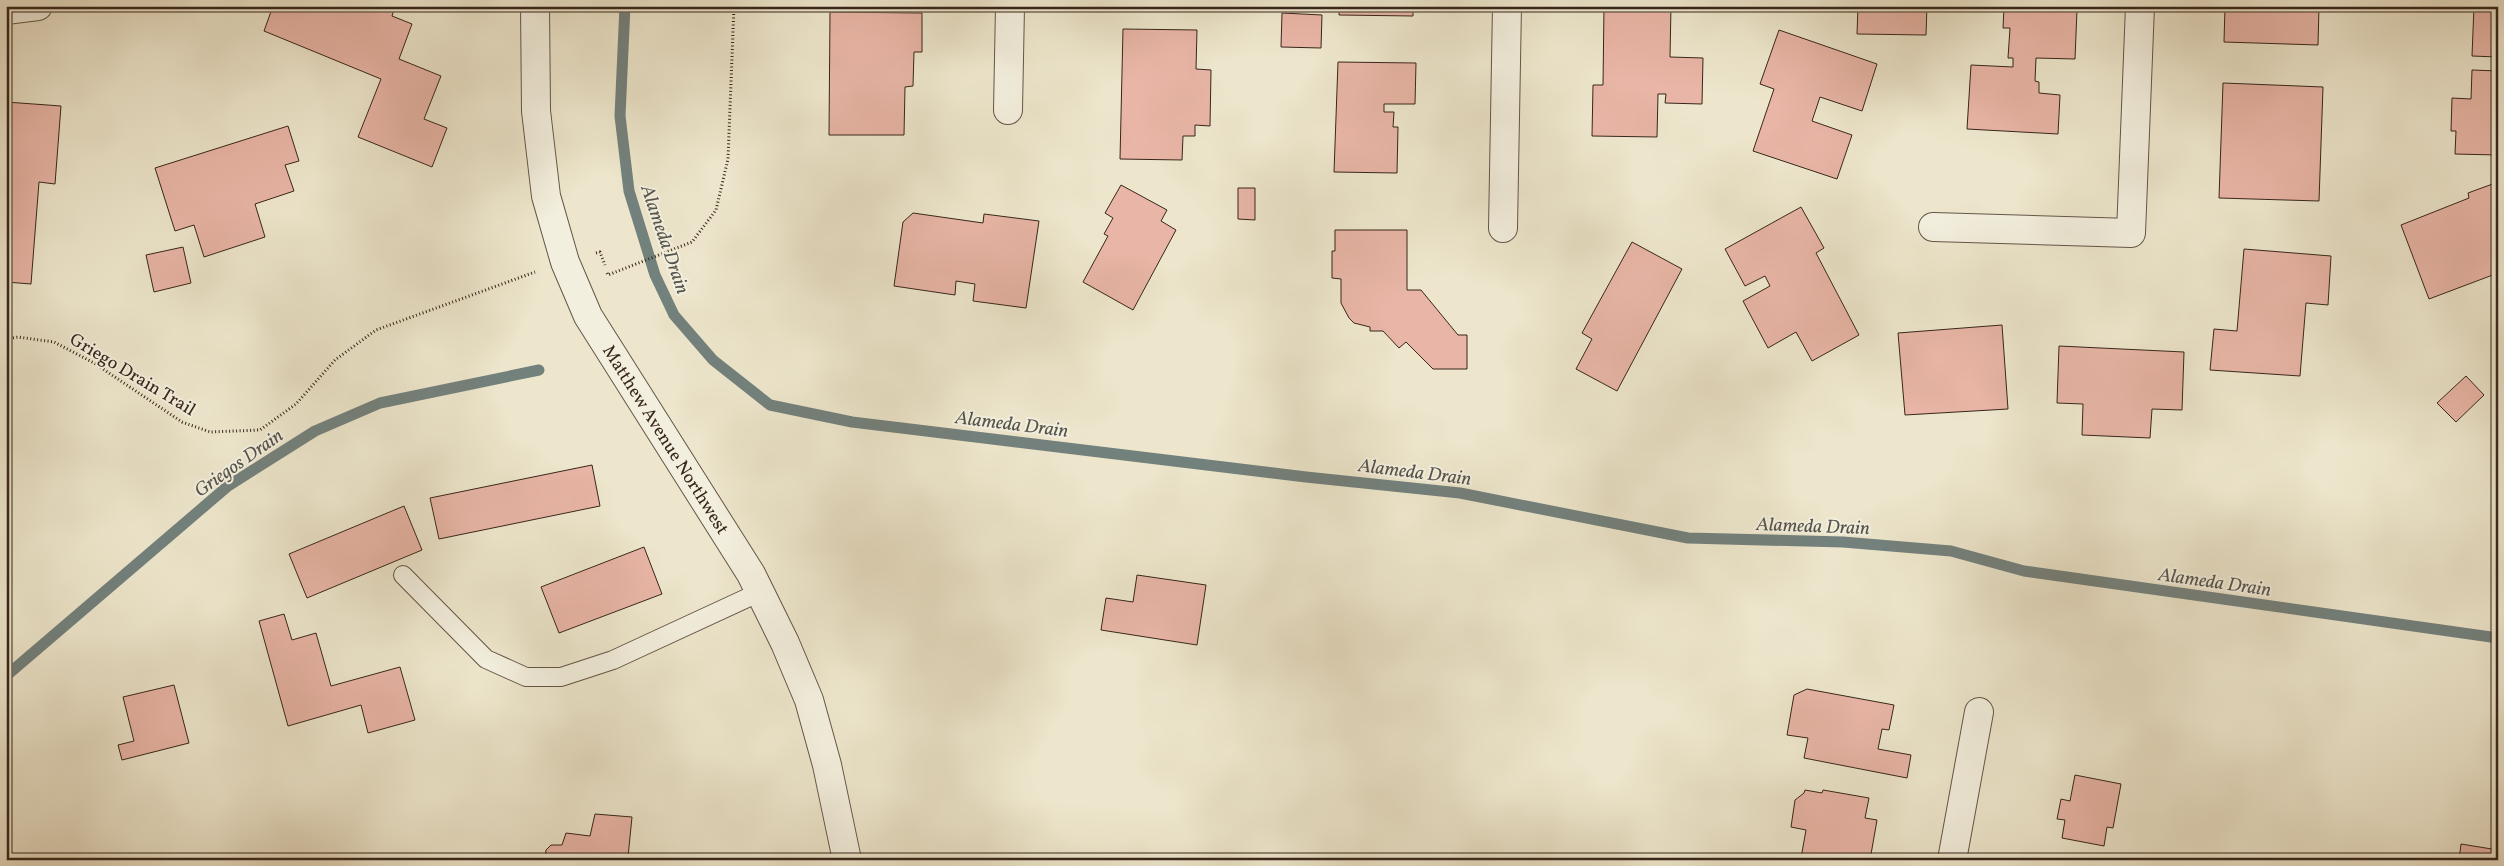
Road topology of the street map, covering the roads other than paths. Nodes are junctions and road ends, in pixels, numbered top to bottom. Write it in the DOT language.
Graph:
graph roads {
  1 [pos="38,6"];
  2 [pos="535,6"];
  3 [pos="1010,6"];
  4 [pos="1507,6"];
  5 [pos="2140,6"];
  6 [pos="6,10"];
  7 [pos="1008,110"];
  8 [pos="1933,227"];
  9 [pos="1503,228"];
  10 [pos="403,575"];
  11 [pos="760,592"];
  12 [pos="1979,712"];
  13 [pos="847,860"];
  14 [pos="1952,860"];
  1 -- 6 [label="street"];
  2 -- 11 [label="street, Matthew Avenue Northwest"];
  3 -- 7 [label="street"];
  4 -- 9 [label="street"];
  5 -- 8 [label="street"];
  10 -- 11 [label="lane"];
  11 -- 13 [label="street, Matthew Avenue Northwest"];
  12 -- 14 [label="street"];
}
